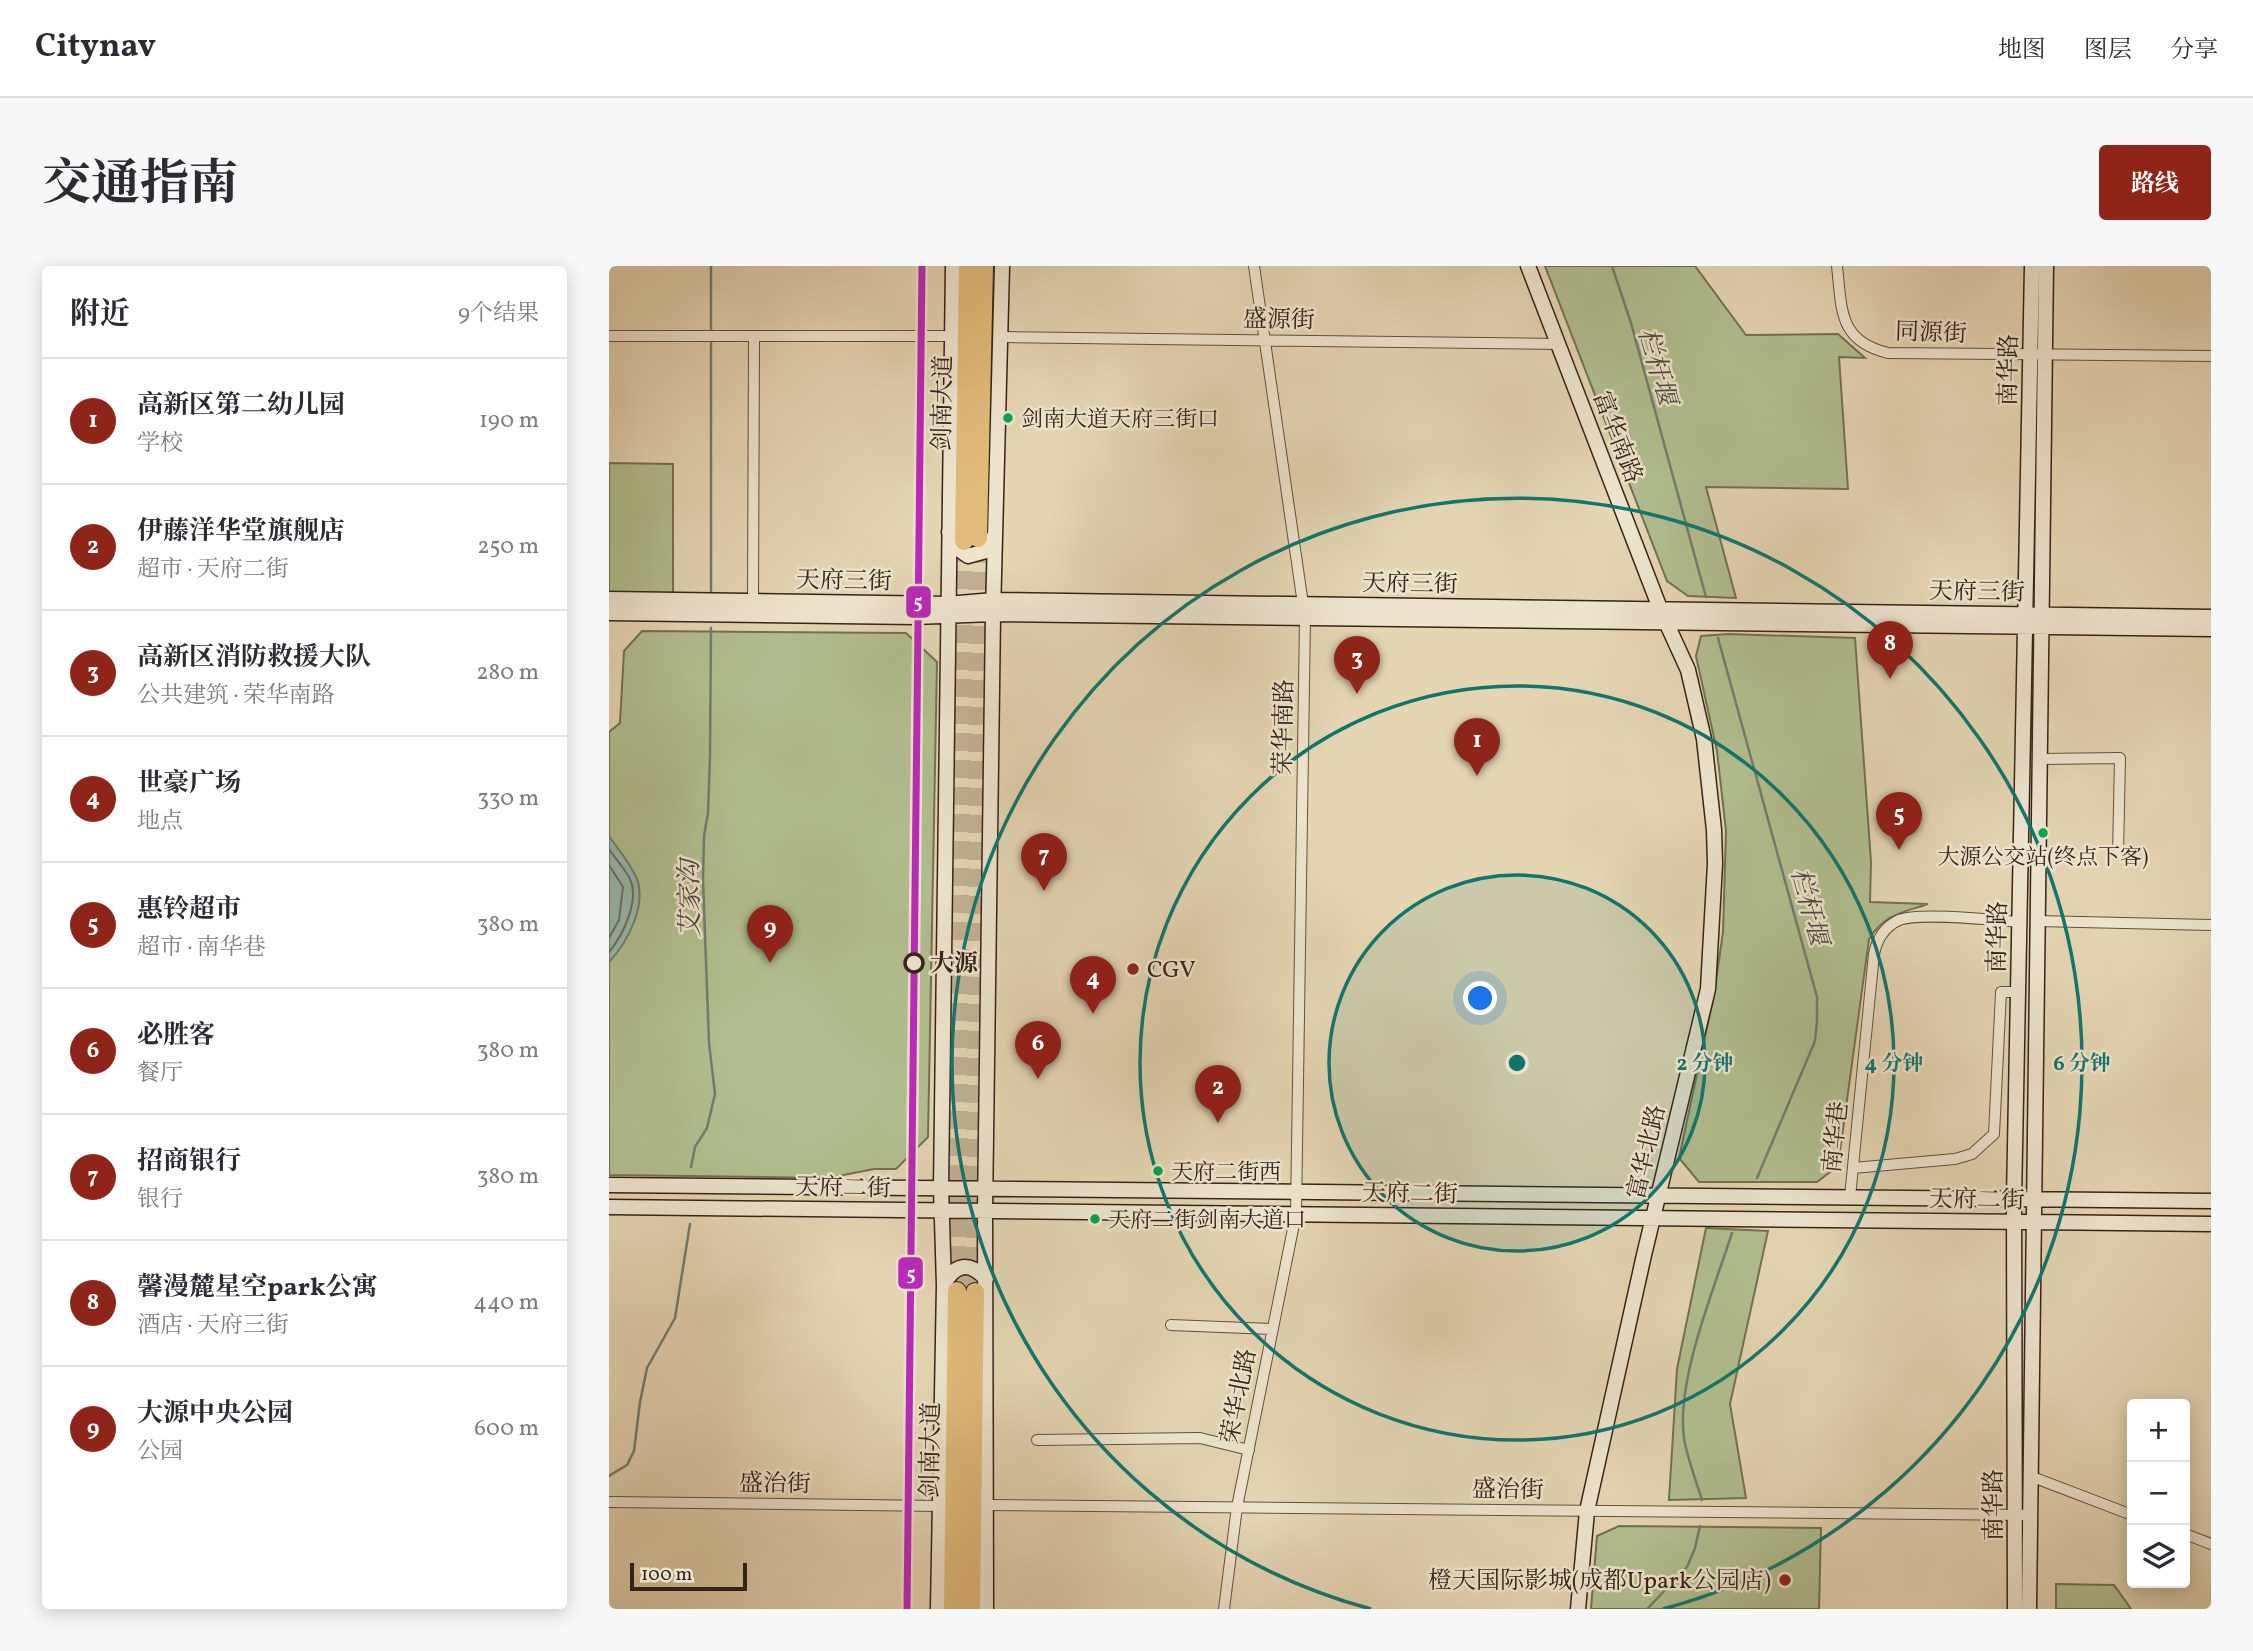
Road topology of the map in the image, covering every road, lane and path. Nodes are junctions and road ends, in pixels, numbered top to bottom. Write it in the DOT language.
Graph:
graph roads {
  1 [pos="953,266"];
  2 [pos="968,266"];
  3 [pos="983,266"];
  4 [pos="1002,266"];
  5 [pos="1254,266"];
  6 [pos="1528,266"];
  7 [pos="1837,266"];
  8 [pos="2032,266"];
  9 [pos="2046,266"];
  10 [pos="609,336"];
  11 [pos="754,336"];
  12 [pos="953,336"];
  13 [pos="1000,337"];
  14 [pos="1263,340"];
  15 [pos="1557,344"];
  16 [pos="2038,355"];
  17 [pos="2211,356"];
  18 [pos="949,531"];
  19 [pos="979,537"];
  20 [pos="609,599"];
  21 [pos="753,601"];
  22 [pos="994,607"];
  23 [pos="948,610"];
  24 [pos="1305,612"];
  25 [pos="609,613"];
  26 [pos="1664,617"];
  27 [pos="2211,617"];
  28 [pos="2027,620"];
  29 [pos="2042,621"];
  30 [pos="2211,629"];
  31 [pos="2040,759"];
  32 [pos="2118,855"];
  33 [pos="2037,921"];
  34 [pos="2020,922"];
  35 [pos="2211,925"];
  36 [pos="2018,992"];
  37 [pos="1853,1168"];
  38 [pos="609,1185"];
  39 [pos="941,1188"];
  40 [pos="985,1189"];
  41 [pos="1296,1192"];
  42 [pos="1660,1195"];
  43 [pos="1850,1197"];
  44 [pos="2014,1199"];
  45 [pos="2035,1199"];
  46 [pos="2211,1200"];
  47 [pos="609,1207"];
  48 [pos="943,1210"];
  49 [pos="985,1211"];
  50 [pos="1296,1214"];
  51 [pos="1654,1218"];
  52 [pos="2014,1222"];
  53 [pos="2035,1222"];
  54 [pos="2211,1224"];
  55 [pos="966,1287"];
  56 [pos="1171,1325"];
  57 [pos="1272,1329"];
  58 [pos="1037,1440"];
  59 [pos="1249,1450"];
  60 [pos="2030,1476"];
  61 [pos="609,1502"];
  62 [pos="986,1504"];
  63 [pos="941,1506"];
  64 [pos="1237,1507"];
  65 [pos="1587,1511"];
  66 [pos="2127,1512"];
  67 [pos="2023,1515"];
  68 [pos="2190,1536"];
  69 [pos="2211,1544"];
  70 [pos="939,1609"];
  71 [pos="953,1609"];
  72 [pos="971,1609"];
  73 [pos="986,1609"];
  74 [pos="1224,1609"];
  75 [pos="1578,1609"];
  76 [pos="2015,1609"];
  77 [pos="2029,1609"];
  1 -- 12 [label="main road"];
  2 -- 19 [label="highway, 剑南大道"];
  3 -- 19 [label="highway, 剑南大道"];
  4 -- 13 [label="main road"];
  5 -- 14 [label="street, 荣华南路"];
  6 -- 15 [label="main road, 富华南路"];
  7 -- 16 [label="street, 同源街"];
  8 -- 16 [label="main road, 南华路"];
  9 -- 16 [label="main road, 南华路"];
  10 -- 11 [label="street"];
  11 -- 12 [label="street"];
  11 -- 21 [label="street"];
  12 -- 18 [label="main road"];
  13 -- 14 [label="street, 盛源街"];
  13 -- 19 [label="main road"];
  14 -- 15 [label="street, 盛源街"];
  14 -- 24 [label="street, 荣华南路"];
  15 -- 26 [label="main road, 富华南路"];
  16 -- 17 [label="street, 同源街"];
  16 -- 28 [label="main road, 南华路"];
  16 -- 29 [label="main road, 南华路"];
  18 -- 19 [label="main road"];
  18 -- 23 [label="main road"];
  19 -- 22 [label="main road"];
  20 -- 21 [label="main road, 天府三街"];
  21 -- 23 [label="main road, 天府三街"];
  22 -- 23 [label="main road, 天府三街"];
  22 -- 24 [label="main road, 天府三街"];
  22 -- 40 [label="main road"];
  23 -- 25 [label="main road, 天府三街"];
  23 -- 39 [label="main road"];
  24 -- 26 [label="main road, 天府三街"];
  24 -- 41 [label="street, 荣华南路"];
  26 -- 28 [label="main road, 天府三街"];
  26 -- 42 [label="main road, 富华北路"];
  27 -- 29 [label="main road, 天府三街"];
  28 -- 29 [label="main road, 天府三街"];
  28 -- 34 [label="main road, 南华路"];
  29 -- 30 [label="main road, 天府三街"];
  29 -- 31 [label="main road, 南华路"];
  31 -- 32 [label="street"];
  31 -- 33 [label="main road, 南华路"];
  33 -- 35 [label="street"];
  33 -- 45 [label="main road, 南华路"];
  34 -- 36 [label="main road, 南华路"];
  34 -- 37 [label="street, 南华巷"];
  36 -- 37 [label="street"];
  36 -- 44 [label="main road, 南华路"];
  37 -- 43 [label="street, 南华巷"];
  38 -- 39 [label="main road, 天府二街"];
  39 -- 40 [label="main road, 天府二街"];
  39 -- 48 [label="main road"];
  40 -- 41 [label="main road, 天府二街"];
  40 -- 49 [label="main road"];
  41 -- 42 [label="main road, 天府二街"];
  41 -- 50 [label="street, 荣华北路"];
  42 -- 43 [label="main road, 天府二街"];
  42 -- 51 [label="main road, 富华北路"];
  43 -- 44 [label="main road, 天府二街"];
  44 -- 45 [label="main road, 天府二街"];
  44 -- 52 [label="main road, 南华路"];
  45 -- 46 [label="main road, 天府二街"];
  45 -- 53 [label="main road, 南华路"];
  47 -- 48 [label="main road, 天府二街"];
  48 -- 49 [label="main road, 天府二街"];
  48 -- 55 [label="main road"];
  49 -- 50 [label="main road, 天府二街"];
  49 -- 55 [label="main road"];
  50 -- 51 [label="main road, 天府二街"];
  50 -- 57 [label="street, 荣华北路"];
  51 -- 52 [label="main road, 天府二街"];
  51 -- 65 [label="main road, 富华北路"];
  52 -- 53 [label="main road, 天府二街"];
  52 -- 67 [label="main road, 南华路"];
  53 -- 54 [label="main road, 天府二街"];
  53 -- 60 [label="main road, 南华路"];
  55 -- 62 [label="main road"];
  55 -- 63 [label="main road"];
  55 -- 71 [label="highway, 剑南大道"];
  55 -- 72 [label="highway, 剑南大道"];
  56 -- 57 [label="street"];
  57 -- 59 [label="street, 荣华北路"];
  58 -- 59 [label="street"];
  59 -- 64 [label="street, 荣华北路"];
  60 -- 66 [label="street"];
  60 -- 67 [label="main road, 南华路"];
  61 -- 63 [label="street, 盛治街"];
  62 -- 64 [label="street, 盛治街"];
  62 -- 73 [label="main road"];
  63 -- 70 [label="main road"];
  64 -- 65 [label="street, 盛治街"];
  64 -- 74 [label="street, 荣华北路"];
  65 -- 67 [label="street, 盛治街"];
  65 -- 75 [label="main road, 富华北路"];
  67 -- 76 [label="main road, 南华路"];
  67 -- 77 [label="main road, 南华路"];
  68 -- 69 [label="street"];
}
